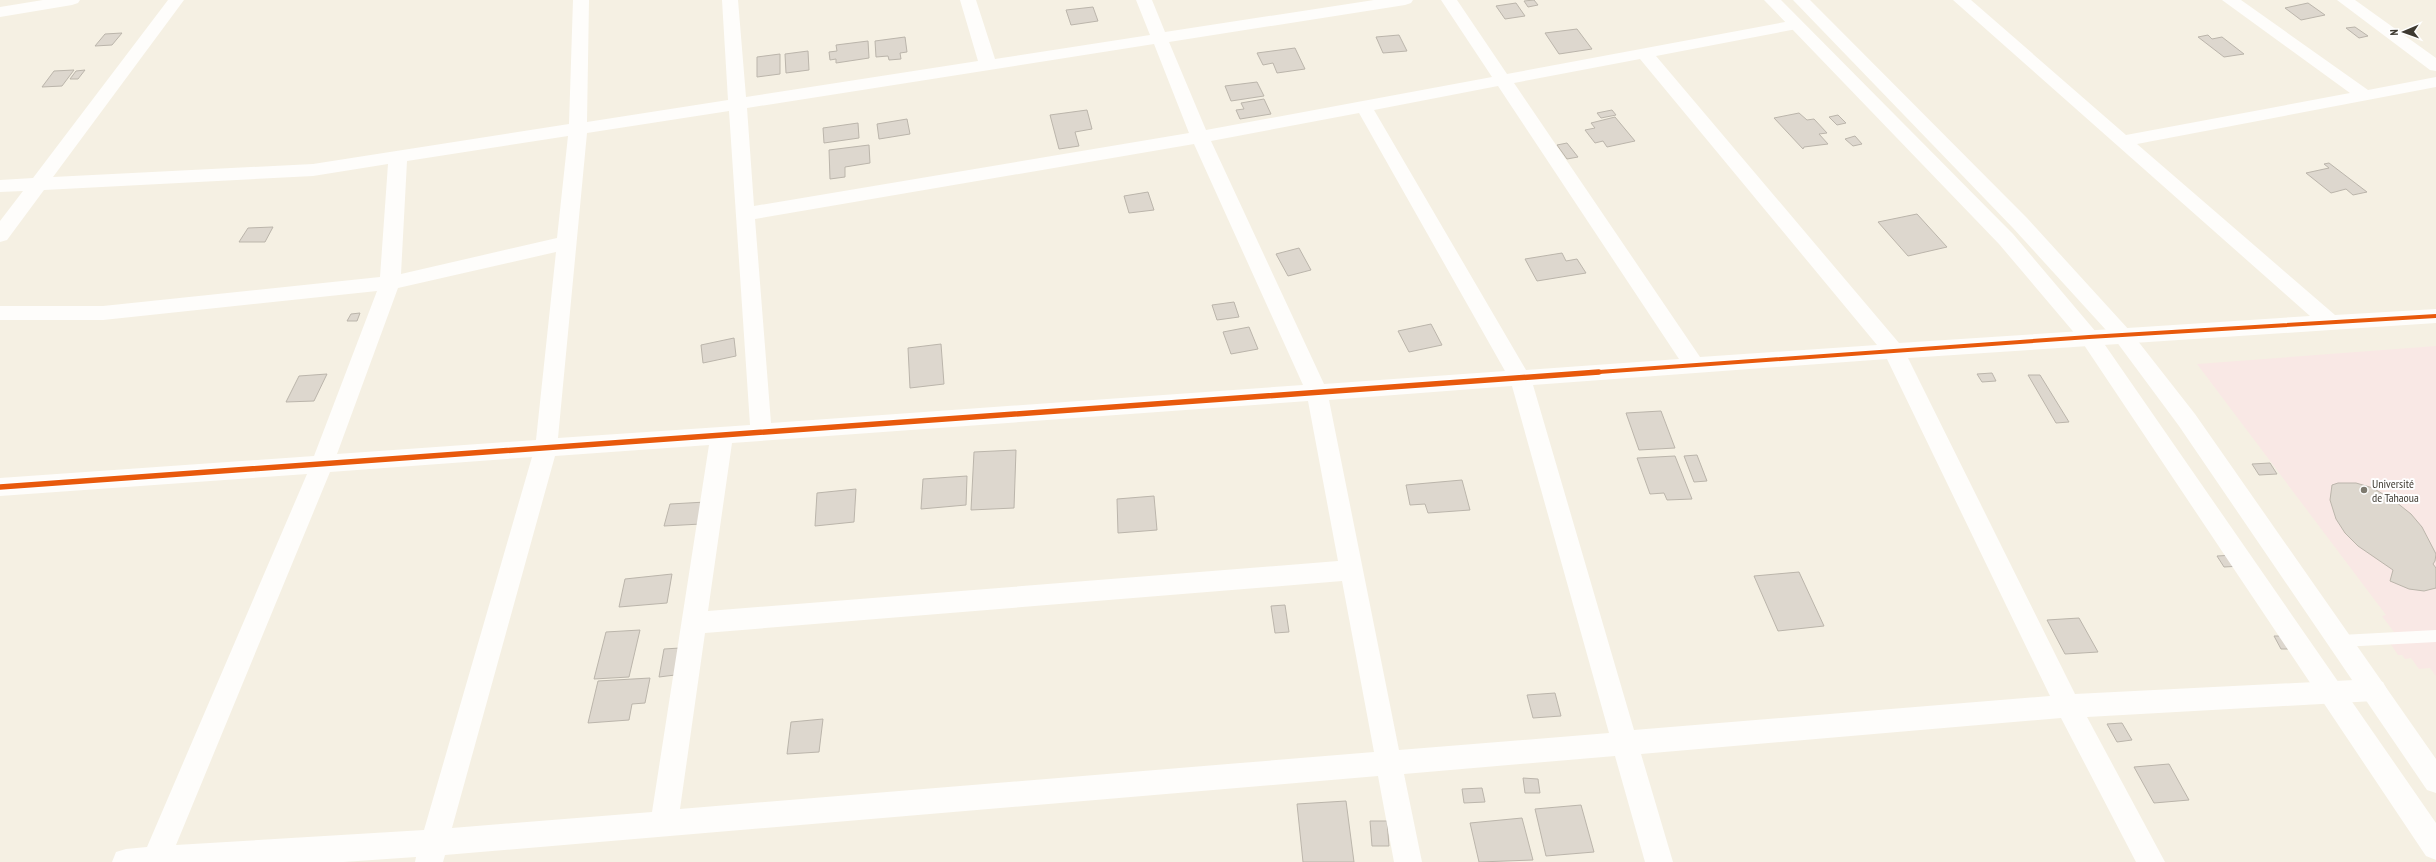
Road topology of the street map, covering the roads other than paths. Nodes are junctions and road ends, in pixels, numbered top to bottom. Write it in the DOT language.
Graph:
graph roads {
  1 [pos="72,0"];
  2 [pos="176,0"];
  3 [pos="581,0"];
  4 [pos="730,0"];
  5 [pos="968,0"];
  6 [pos="1144,0"];
  7 [pos="1406,0"];
  8 [pos="1449,0"];
  9 [pos="1772,0"];
  10 [pos="1801,0"];
  11 [pos="1961,0"];
  12 [pos="2230,0"];
  13 [pos="2345,0"];
  14 [pos="0,12"];
  15 [pos="1796,26"];
  16 [pos="1161,38"];
  17 [pos="1644,53"];
  18 [pos="988,65"];
  19 [pos="2436,66"];
  20 [pos="1502,79"];
  21 [pos="2436,82"];
  22 [pos="2364,95"];
  23 [pos="738,104"];
  24 [pos="1363,105"];
  25 [pos="578,128"];
  26 [pos="1200,137"];
  27 [pos="2122,141"];
  28 [pos="398,156"];
  29 [pos="38,184"];
  30 [pos="0,186"];
  31 [pos="746,214"];
  32 [pos="0,235"];
  33 [pos="566,243"];
  34 [pos="390,283"];
  35 [pos="0,313"];
  36 [pos="2436,316"];
  37 [pos="2331,324"];
  38 [pos="2123,336"];
  39 [pos="2088,337"];
  40 [pos="1894,351"];
  41 [pos="1694,365"];
  42 [pos="1520,378"];
  43 [pos="1317,392"];
  44 [pos="761,432"];
  45 [pos="722,435"];
  46 [pos="546,448"];
  47 [pos="322,464"];
  48 [pos="0,487"];
  49 [pos="1352,570"];
  50 [pos="694,623"];
  51 [pos="2436,636"];
  52 [pos="2341,641"];
  53 [pos="2374,690"];
  54 [pos="2332,692"];
  55 [pos="2068,706"];
  56 [pos="1625,743"];
  57 [pos="1389,763"];
  58 [pos="2436,781"];
  59 [pos="664,824"];
  60 [pos="2436,847"];
  61 [pos="432,853"];
  62 [pos="155,861"];
  63 [pos="126,862"];
  64 [pos="1408,862"];
  65 [pos="1659,862"];
  66 [pos="2151,862"];
  1 -- 14 [label="street"];
  2 -- 29 [label="street"];
  3 -- 25 [label="street"];
  4 -- 23 [label="street"];
  5 -- 18 [label="street"];
  6 -- 16 [label="street"];
  7 -- 16 [label="street"];
  8 -- 20 [label="street"];
  9 -- 15 [label="street"];
  10 -- 38 [label="street"];
  11 -- 27 [label="street"];
  12 -- 22 [label="street"];
  13 -- 19 [label="street"];
  15 -- 17 [label="street"];
  15 -- 39 [label="street"];
  16 -- 18 [label="street"];
  16 -- 26 [label="street"];
  17 -- 20 [label="street"];
  17 -- 40 [label="street"];
  18 -- 23 [label="street"];
  20 -- 24 [label="street"];
  20 -- 41 [label="street"];
  21 -- 22 [label="street"];
  22 -- 27 [label="street"];
  23 -- 25 [label="street"];
  23 -- 31 [label="street"];
  24 -- 26 [label="street"];
  24 -- 42 [label="street"];
  25 -- 28 [label="street"];
  25 -- 33 [label="street"];
  26 -- 31 [label="street"];
  26 -- 43 [label="street"];
  27 -- 37 [label="street"];
  28 -- 29 [label="street"];
  28 -- 34 [label="street"];
  29 -- 30 [label="street"];
  29 -- 32 [label="street"];
  31 -- 44 [label="street"];
  33 -- 34 [label="street"];
  33 -- 46 [label="street"];
  34 -- 35 [label="street"];
  34 -- 47 [label="street"];
  36 -- 37 [label="street"];
  37 -- 38 [label="street"];
  38 -- 39 [label="street"];
  38 -- 52 [label="street"];
  39 -- 40 [label="street"];
  39 -- 54 [label="street"];
  40 -- 41 [label="street"];
  40 -- 55 [label="street"];
  41 -- 42 [label="street"];
  42 -- 43 [label="street"];
  42 -- 56 [label="street"];
  43 -- 44 [label="street"];
  43 -- 49 [label="street"];
  44 -- 45 [label="street"];
  45 -- 46 [label="street"];
  45 -- 50 [label="street"];
  46 -- 47 [label="street"];
  46 -- 61 [label="street"];
  47 -- 48 [label="street"];
  47 -- 62 [label="street"];
  49 -- 50 [label="street"];
  49 -- 57 [label="street"];
  50 -- 59 [label="street"];
  51 -- 52 [label="lane"];
  52 -- 53 [label="street"];
  53 -- 54 [label="street"];
  53 -- 58 [label="street"];
  54 -- 55 [label="street"];
  54 -- 60 [label="street"];
  55 -- 56 [label="street"];
  55 -- 66 [label="street"];
  56 -- 57 [label="street"];
  56 -- 65 [label="street"];
  57 -- 59 [label="street"];
  57 -- 64 [label="street"];
  59 -- 61 [label="street"];
  61 -- 62 [label="street"];
  62 -- 63 [label="street"];
}
